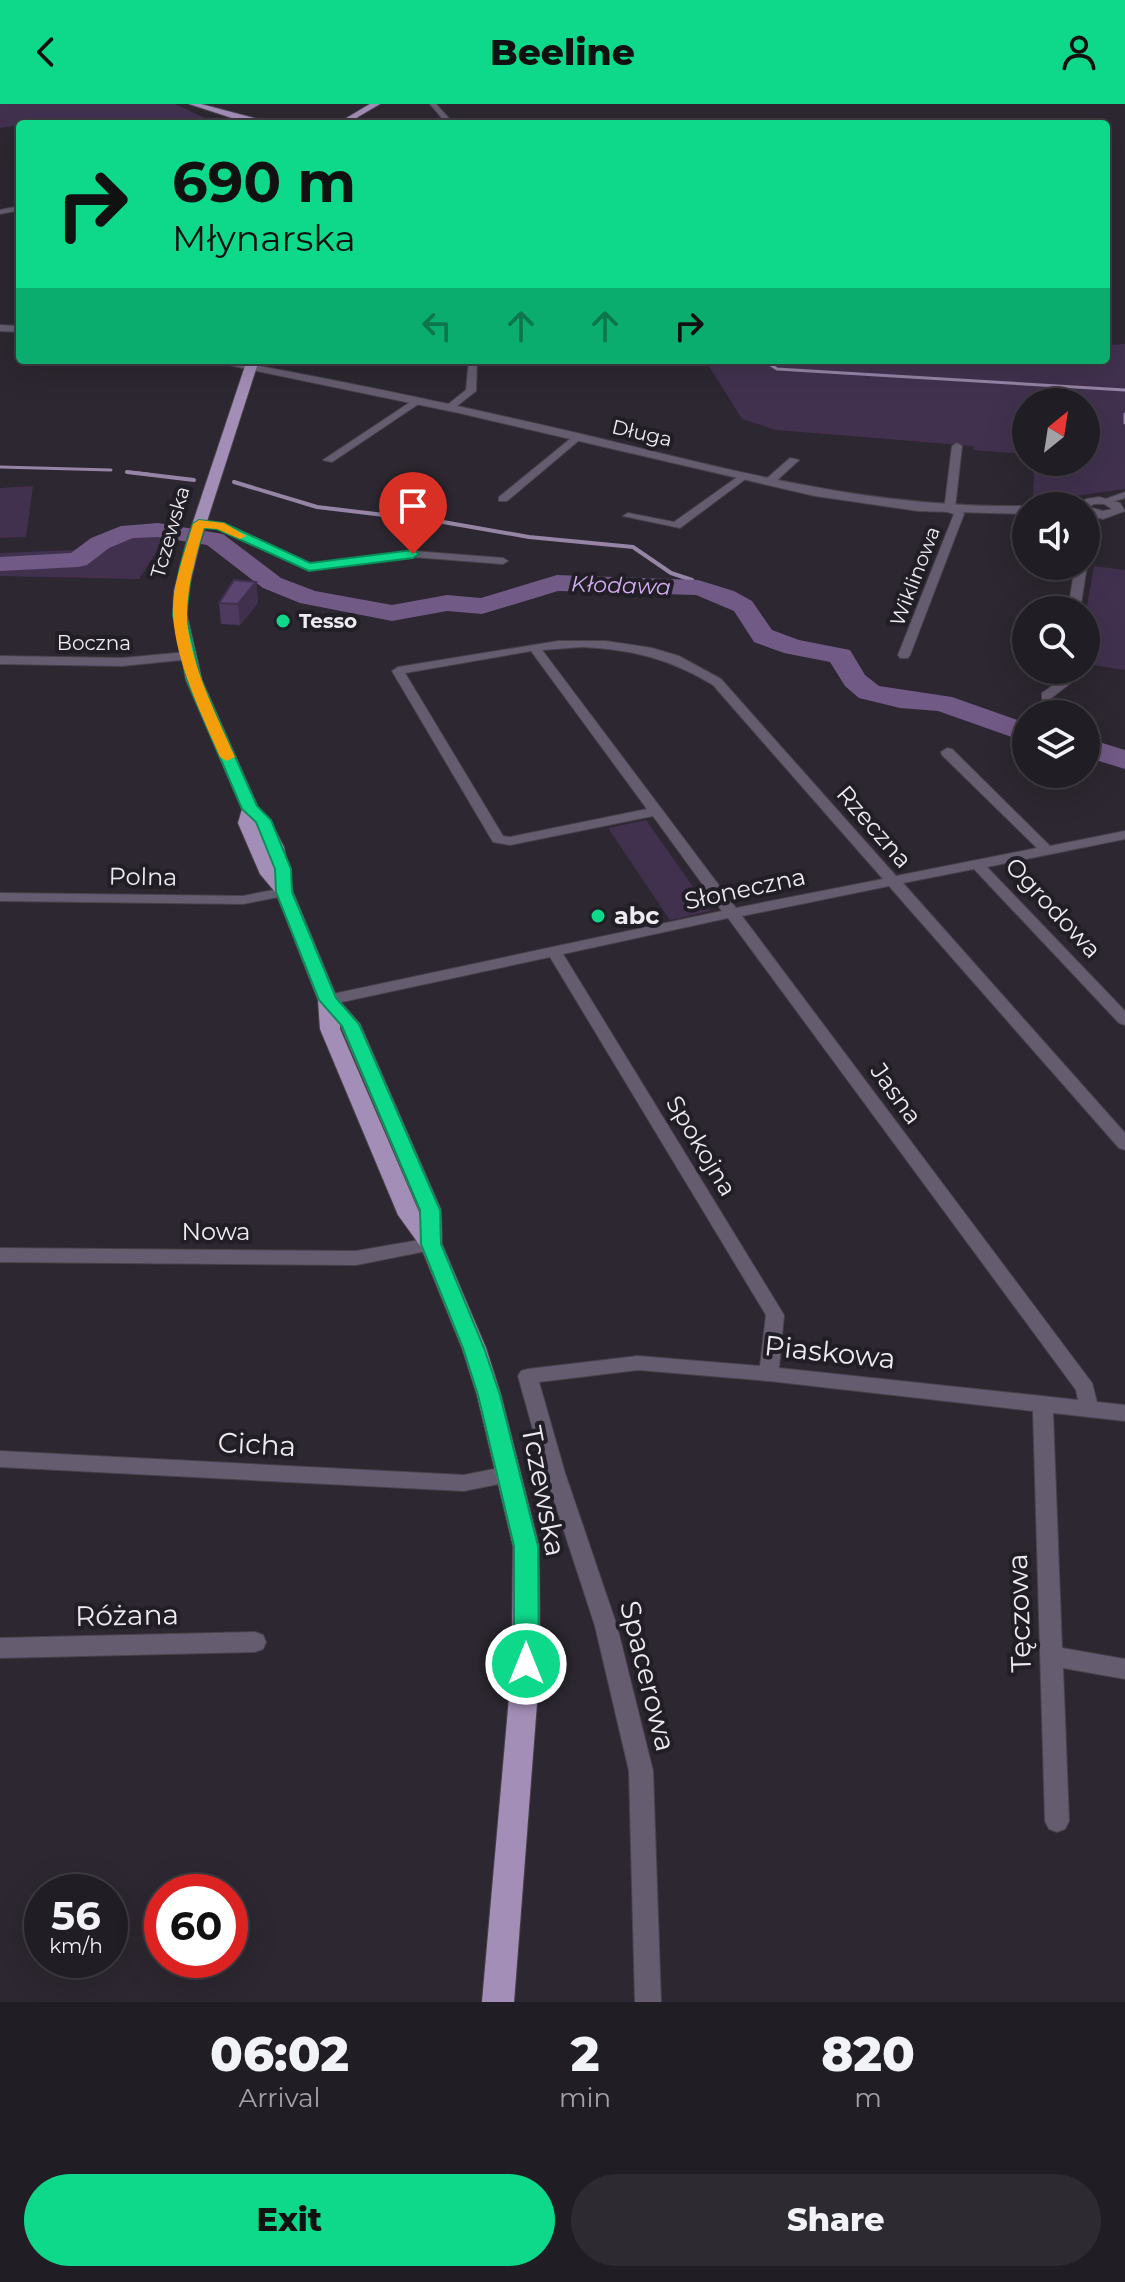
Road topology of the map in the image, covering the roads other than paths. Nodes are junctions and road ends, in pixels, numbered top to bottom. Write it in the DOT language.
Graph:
graph roads {
  1 [pos="193,104"];
  2 [pos="376,104"];
  3 [pos="433,104"];
  4 [pos="367,111"];
  5 [pos="250,120"];
  6 [pos="348,120"];
  7 [pos="360,120"];
  8 [pos="447,120"];
  9 [pos="252,364"];
  10 [pos="473,364"];
  11 [pos="418,401"];
  12 [pos="449,408"];
  13 [pos="578,437"];
  14 [pos="957,446"];
  15 [pos="328,460"];
  16 [pos="794,460"];
  17 [pos="743,476"];
  18 [pos="769,482"];
  19 [pos="1125,495"];
  20 [pos="503,499"];
  21 [pos="1100,501"];
  22 [pos="1105,501"];
  23 [pos="1012,510"];
  24 [pos="953,511"];
  25 [pos="1122,511"];
  26 [pos="1100,513"];
  27 [pos="628,516"];
  28 [pos="196,532"];
  29 [pos="503,561"];
  30 [pos="534,647"];
  31 [pos="904,655"];
  32 [pos="187,656"];
  33 [pos="0,660"];
  34 [pos="1063,684"];
  35 [pos="1046,696"];
  36 [pos="947,752"];
  37 [pos="657,811"];
  38 [pos="1125,835"];
  39 [pos="1047,850"];
  40 [pos="978,865"];
  41 [pos="893,882"];
  42 [pos="284,892"];
  43 [pos="0,897"];
  44 [pos="733,913"];
  45 [pos="554,952"];
  46 [pos="328,1000"];
  47 [pos="1125,1020"];
  48 [pos="1125,1144"];
  49 [pos="431,1244"];
  50 [pos="0,1255"];
  51 [pos="769,1374"];
  52 [pos="528,1376"];
  53 [pos="1043,1403"];
  54 [pos="1089,1409"];
  55 [pos="1125,1413"];
  56 [pos="0,1459"];
  57 [pos="509,1474"];
  58 [pos="255,1642"];
  59 [pos="0,1648"];
  60 [pos="1050,1656"];
  61 [pos="1125,1669"];
  62 [pos="1057,1821"];
  63 [pos="498,2002"];
  64 [pos="648,2002"];
  1 -- 5 [label="main road"];
  2 -- 4 [label="main road"];
  3 -- 8 [label="street"];
  4 -- 6 [label="main road"];
  4 -- 7 [label="main road"];
  9 -- 11 [label="street, Długa"];
  9 -- 28 [label="main road, Tczewska"];
  10 -- 12 [label="street"];
  11 -- 12 [label="street, Długa"];
  11 -- 15 [label="street"];
  12 -- 13 [label="street, Długa"];
  13 -- 17 [label="street, Długa"];
  13 -- 20 [label="street"];
  14 -- 24 [label="street, Wiklinowa"];
  16 -- 18 [label="street"];
  17 -- 18 [label="street, Długa"];
  17 -- 27 [label="street"];
  18 -- 24 [label="street, Długa"];
  19 -- 22 [label="street"];
  21 -- 22 [label="street"];
  22 -- 25 [label="street"];
  23 -- 24 [label="street, Długa"];
  24 -- 31 [label="street, Wiklinowa"];
  25 -- 26 [label="street"];
  28 -- 29 [label="street"];
  28 -- 32 [label="main road, Tczewska"];
  30 -- 37 [label="street, Jasna"];
  30 -- 37 [label="street"];
  30 -- 41 [label="street, Rzeczna"];
  32 -- 33 [label="street, Boczna"];
  32 -- 42 [label="main road, Tczewska"];
  34 -- 35 [label="street"];
  36 -- 39 [label="street"];
  37 -- 44 [label="street, Jasna"];
  38 -- 39 [label="street, Słoneczna"];
  39 -- 40 [label="street, Słoneczna"];
  40 -- 41 [label="street, Słoneczna"];
  40 -- 47 [label="street, Ogrodowa"];
  41 -- 44 [label="street, Słoneczna"];
  41 -- 48 [label="street, Rzeczna"];
  42 -- 43 [label="street, Polna"];
  42 -- 46 [label="main road, Tczewska"];
  44 -- 45 [label="street, Słoneczna"];
  44 -- 54 [label="street, Jasna"];
  45 -- 46 [label="street, Słoneczna"];
  45 -- 51 [label="street, Spokojna"];
  46 -- 49 [label="main road, Tczewska"];
  49 -- 50 [label="street, Nowa"];
  49 -- 57 [label="main road, Tczewska"];
  51 -- 52 [label="street, Piaskowa"];
  51 -- 53 [label="street, Piaskowa"];
  52 -- 64 [label="street, Spacerowa"];
  53 -- 54 [label="street, Piaskowa"];
  53 -- 60 [label="street, Tęczowa"];
  54 -- 55 [label="street, Piaskowa"];
  56 -- 57 [label="street, Cicha"];
  57 -- 63 [label="main road, Tczewska"];
  58 -- 59 [label="street, Różana"];
  60 -- 61 [label="street"];
  60 -- 62 [label="street, Tęczowa"];
}
